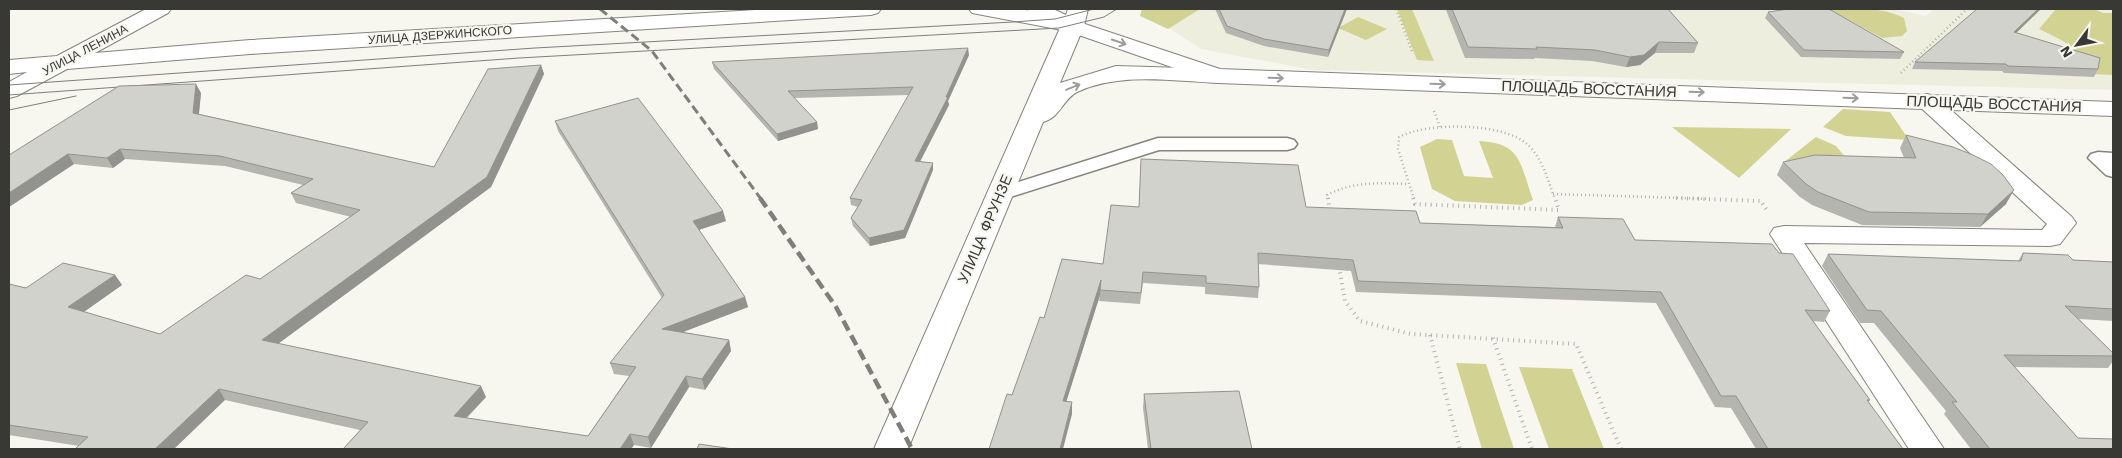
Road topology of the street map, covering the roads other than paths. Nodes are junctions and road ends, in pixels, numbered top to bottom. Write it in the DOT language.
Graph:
graph roads {
  1 [pos="161,9"];
  2 [pos="871,9"];
  3 [pos="978,9"];
  4 [pos="1037,9"];
  5 [pos="1075,17"];
  6 [pos="63,62"];
  7 [pos="9,67"];
  8 [pos="1218,76"];
  9 [pos="9,91"];
  10 [pos="1927,101"];
  11 [pos="2113,108"];
  12 [pos="1027,133"];
  13 [pos="1287,144"];
  14 [pos="2113,159"];
  15 [pos="2113,171"];
  16 [pos="1000,194"];
  17 [pos="891,449"];
  18 [pos="1927,449"];
  1 -- 6 [label="main road, УЛИЦА ЛЕНИНА"];
  2 -- 6 [label="main road, УЛИЦА ДЗЕРЖИНСКОГО"];
  3 -- 5 [label="main road"];
  4 -- 5 [label="main road"];
  5 -- 8 [label="main road, ПЛОЩАДЬ ВОССТАНИЯ, one-way"];
  5 -- 12 [label="main road, УЛИЦА ФРУНЗЕ"];
  6 -- 7 [label="main road, УЛИЦА ДЗЕРЖИНСКОГО"];
  6 -- 9 [label="main road, УЛИЦА ЛЕНИНА"];
  8 -- 10 [label="main road, ПЛОЩАДЬ ВОССТАНИЯ, one-way"];
  12 -- 8 [label="main road, one-way"];
  10 -- 11 [label="main road, ПЛОЩАДЬ ВОССТАНИЯ"];
  10 -- 18 [label="main road"];
  12 -- 16 [label="main road, УЛИЦА ФРУНЗЕ"];
  13 -- 16 [label="lane"];
  14 -- 15 [label="lane"];
  16 -- 17 [label="main road, УЛИЦА ФРУНЗЕ"];
}
